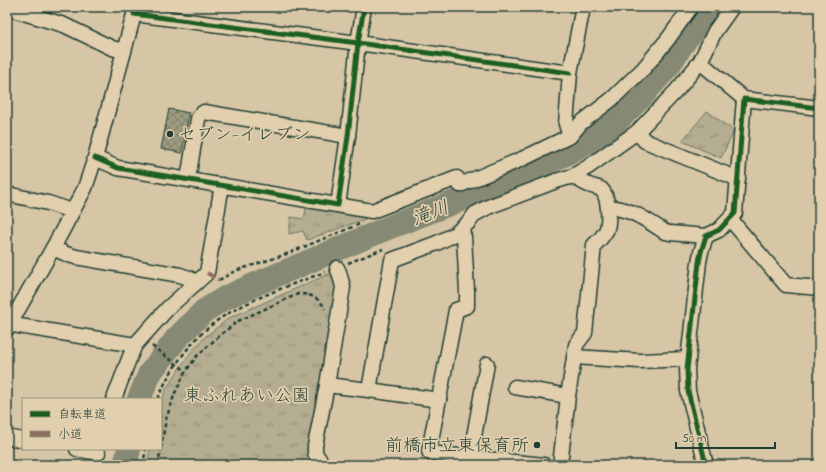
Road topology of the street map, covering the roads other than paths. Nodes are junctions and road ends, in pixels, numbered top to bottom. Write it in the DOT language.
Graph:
graph roads {
  1 [pos="364,7"];
  2 [pos="583,7"];
  3 [pos="691,7"];
  4 [pos="732,7"];
  5 [pos="7,8"];
  6 [pos="135,11"];
  7 [pos="358,43"];
  8 [pos="124,51"];
  9 [pos="700,62"];
  10 [pos="570,73"];
  11 [pos="744,99"];
  12 [pos="819,108"];
  13 [pos="637,132"];
  14 [pos="348,136"];
  15 [pos="570,136"];
  16 [pos="95,158"];
  17 [pos="573,176"];
  18 [pos="188,179"];
  19 [pos="738,180"];
  20 [pos="222,185"];
  21 [pos="7,194"];
  22 [pos="338,205"];
  23 [pos="608,207"];
  24 [pos="72,211"];
  25 [pos="730,219"];
  26 [pos="461,229"];
  27 [pos="706,236"];
  28 [pos="53,248"];
  29 [pos="337,268"];
  30 [pos="196,283"];
  31 [pos="819,288"];
  32 [pos="8,326"];
  33 [pos="135,345"];
  34 [pos="574,357"];
  35 [pos="688,359"];
  36 [pos="487,364"];
  37 [pos="327,385"];
  38 [pos="515,387"];
  39 [pos="369,390"];
  40 [pos="568,396"];
  41 [pos="114,398"];
  42 [pos="439,400"];
  43 [pos="7,437"];
  44 [pos="22,440"];
  45 [pos="80,450"];
  46 [pos="98,456"];
  47 [pos="473,458"];
  48 [pos="323,465"];
  49 [pos="544,465"];
  50 [pos="560,465"];
  51 [pos="706,465"];
  1 -- 7 [label="street"];
  2 -- 10 [label="street"];
  3 -- 15 [label="street"];
  4 -- 9 [label="street"];
  5 -- 8 [label="street"];
  6 -- 7 [label="street"];
  6 -- 8 [label="street"];
  7 -- 10 [label="street"];
  7 -- 14 [label="street"];
  8 -- 16 [label="street"];
  9 -- 11 [label="street"];
  9 -- 13 [label="street"];
  10 -- 15 [label="street"];
  11 -- 12 [label="street"];
  11 -- 19 [label="street"];
  13 -- 17 [label="street"];
  13 -- 19 [label="street"];
  14 -- 18 [label="street"];
  14 -- 22 [label="street"];
  15 -- 22 [label="street"];
  16 -- 18 [label="street"];
  16 -- 24 [label="street"];
  17 -- 23 [label="street"];
  17 -- 26 [label="street"];
  18 -- 20 [label="street"];
  19 -- 25 [label="street"];
  20 -- 22 [label="street"];
  20 -- 30 [label="street"];
  21 -- 24 [label="street"];
  23 -- 27 [label="street"];
  23 -- 34 [label="street"];
  24 -- 28 [label="street"];
  25 -- 27 [label="street"];
  25 -- 31 [label="street"];
  26 -- 39 [label="street"];
  26 -- 42 [label="street"];
  27 -- 35 [label="street"];
  28 -- 30 [label="street"];
  28 -- 32 [label="street"];
  29 -- 37 [label="street"];
  30 -- 33 [label="street"];
  32 -- 33 [label="street"];
  33 -- 41 [label="street"];
  34 -- 35 [label="street"];
  34 -- 40 [label="street"];
  35 -- 51 [label="street"];
  36 -- 47 [label="street"];
  37 -- 39 [label="street"];
  37 -- 48 [label="street"];
  38 -- 40 [label="street"];
  39 -- 42 [label="street"];
  40 -- 50 [label="street"];
  42 -- 47 [label="street"];
  43 -- 44 [label="street"];
  45 -- 46 [label="street"];
  47 -- 49 [label="street"];
}
